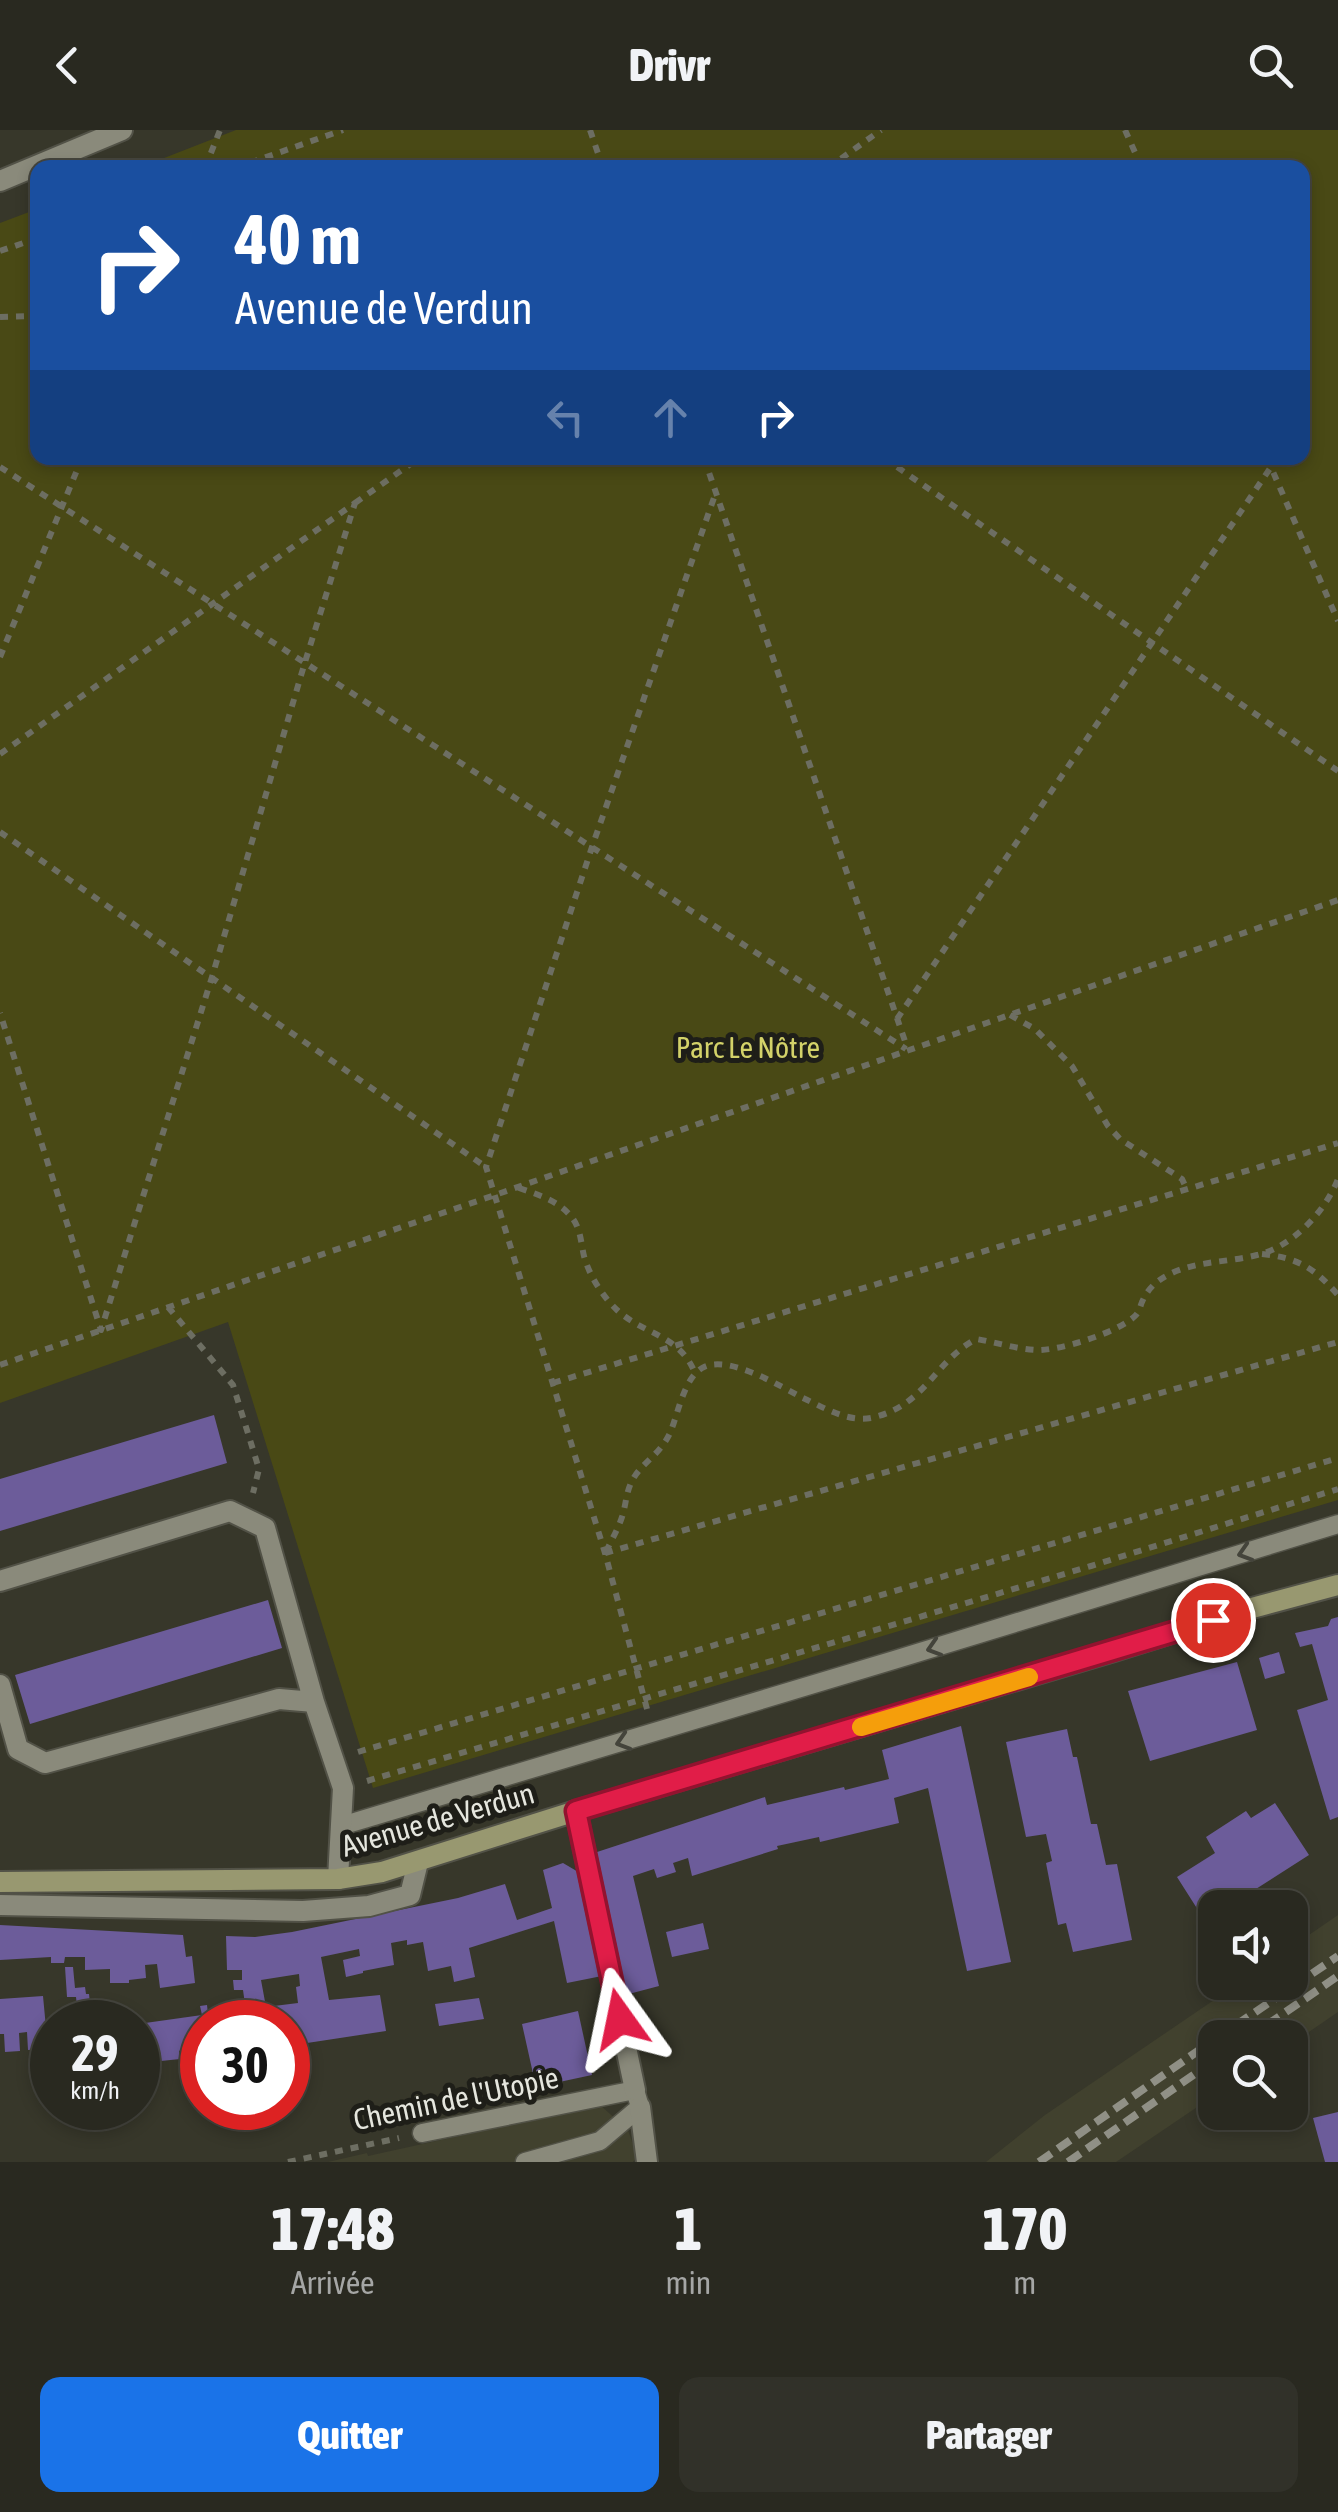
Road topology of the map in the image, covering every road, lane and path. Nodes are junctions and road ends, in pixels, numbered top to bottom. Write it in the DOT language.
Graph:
graph roads {
  1 [pos="122,130"];
  2 [pos="220,130"];
  3 [pos="343,130"];
  4 [pos="590,130"];
  5 [pos="882,130"];
  6 [pos="1126,130"];
  7 [pos="50,160"];
  8 [pos="208,160"];
  9 [pos="258,160"];
  10 [pos="600,160"];
  11 [pos="839,160"];
  12 [pos="1139,160"];
  13 [pos="30,168"];
  14 [pos="0,181"];
  15 [pos="30,241"];
  16 [pos="0,252"];
  17 [pos="0,316"];
  18 [pos="30,316"];
  19 [pos="79,465"];
  20 [pos="409,465"];
  21 [pos="706,465"];
  22 [pos="894,465"];
  23 [pos="1271,466"];
  24 [pos="0,467"];
  25 [pos="716,492"];
  26 [pos="355,503"];
  27 [pos="62,506"];
  28 [pos="213,604"];
  29 [pos="1338,622"];
  30 [pos="1152,643"];
  31 [pos="0,657"];
  32 [pos="305,662"];
  33 [pos="0,754"];
  34 [pos="1338,771"];
  35 [pos="0,832"];
  36 [pos="592,847"];
  37 [pos="1338,900"];
  38 [pos="212,977"];
  39 [pos="0,1013"];
  40 [pos="1009,1014"];
  41 [pos="897,1019"];
  42 [pos="907,1049"];
  43 [pos="1338,1143"];
  44 [pos="486,1167"];
  45 [pos="1338,1180"];
  46 [pos="516,1187"];
  47 [pos="1187,1190"];
  48 [pos="495,1195"];
  49 [pos="1261,1254"];
  50 [pos="1338,1295"];
  51 [pos="168,1307"];
  52 [pos="101,1330"];
  53 [pos="1338,1342"];
  54 [pos="676,1345"];
  55 [pos="0,1364"];
  56 [pos="695,1372"];
  57 [pos="553,1383"];
  58 [pos="1338,1458"];
  59 [pos="1338,1489"];
  60 [pos="247,1518"];
  61 [pos="1338,1524"];
  62 [pos="605,1553"];
  63 [pos="0,1581"];
  64 [pos="1338,1585"];
  65 [pos="637,1669"];
  66 [pos="0,1685"];
  67 [pos="645,1698"];
  68 [pos="314,1702"];
  69 [pos="652,1733"];
  70 [pos="333,1760"];
  71 [pos="342,1788"];
  72 [pos="576,1811"];
  73 [pos="340,1826"];
  74 [pos="418,1862"];
  75 [pos="338,1879"];
  76 [pos="0,1882"];
  77 [pos="0,1906"];
  78 [pos="637,2098"];
  79 [pos="422,2133"];
  80 [pos="288,2162"];
  81 [pos="525,2162"];
  82 [pos="647,2162"];
  1 -- 7 [label="street"];
  2 -- 8 [label="path"];
  3 -- 9 [label="path"];
  4 -- 10 [label="path"];
  5 -- 11 [label="path"];
  6 -- 12 [label="path"];
  13 -- 14 [label="street"];
  15 -- 16 [label="path"];
  17 -- 18 [label="path"];
  19 -- 27 [label="path"];
  20 -- 26 [label="path"];
  21 -- 25 [label="path"];
  22 -- 30 [label="path"];
  23 -- 29 [label="path"];
  23 -- 30 [label="path"];
  24 -- 27 [label="path"];
  25 -- 36 [label="path"];
  25 -- 41 [label="path"];
  26 -- 28 [label="path"];
  26 -- 32 [label="path"];
  27 -- 28 [label="path"];
  27 -- 31 [label="path"];
  28 -- 32 [label="path"];
  28 -- 33 [label="path"];
  30 -- 34 [label="path"];
  30 -- 41 [label="path"];
  32 -- 36 [label="path"];
  32 -- 38 [label="path"];
  35 -- 38 [label="path"];
  36 -- 42 [label="path"];
  36 -- 44 [label="path"];
  37 -- 40 [label="path"];
  38 -- 44 [label="path"];
  38 -- 52 [label="path"];
  39 -- 52 [label="path"];
  40 -- 42 [label="path"];
  40 -- 47 [label="path"];
  41 -- 42 [label="path"];
  42 -- 46 [label="path"];
  43 -- 47 [label="path"];
  44 -- 48 [label="path"];
  45 -- 49 [label="path"];
  46 -- 48 [label="path"];
  46 -- 54 [label="path"];
  47 -- 54 [label="path"];
  48 -- 51 [label="path"];
  48 -- 57 [label="path"];
  49 -- 50 [label="path"];
  49 -- 56 [label="path"];
  51 -- 52 [label="path"];
  51 -- 60 [label="path"];
  52 -- 55 [label="path"];
  53 -- 62 [label="path"];
  54 -- 56 [label="path"];
  54 -- 57 [label="path"];
  56 -- 62 [label="path"];
  57 -- 62 [label="path"];
  58 -- 65 [label="path"];
  59 -- 67 [label="path"];
  60 -- 63 [label="street"];
  60 -- 68 [label="street"];
  61 -- 69 [label="lane, one-way"];
  62 -- 65 [label="path"];
  64 -- 72 [label="main road, Avenue de Verdun"];
  65 -- 67 [label="path"];
  65 -- 70 [label="path"];
  66 -- 68 [label="street"];
  67 -- 69 [label="path"];
  67 -- 71 [label="path"];
  68 -- 70 [label="street"];
  69 -- 73 [label="lane, one-way"];
  70 -- 71 [label="street"];
  71 -- 73 [label="street"];
  72 -- 74 [label="main road, Avenue de Verdun"];
  72 -- 78 [label="street"];
  73 -- 75 [label="street"];
  74 -- 75 [label="main road, Avenue de Verdun"];
  74 -- 77 [label="street"];
  75 -- 76 [label="main road, Avenue de Verdun"];
  78 -- 79 [label="lane, Chemin de l'Utopie"];
  78 -- 81 [label="lane"];
  78 -- 82 [label="street"];
  79 -- 80 [label="path, Chemin de l'Utopie"];
}
